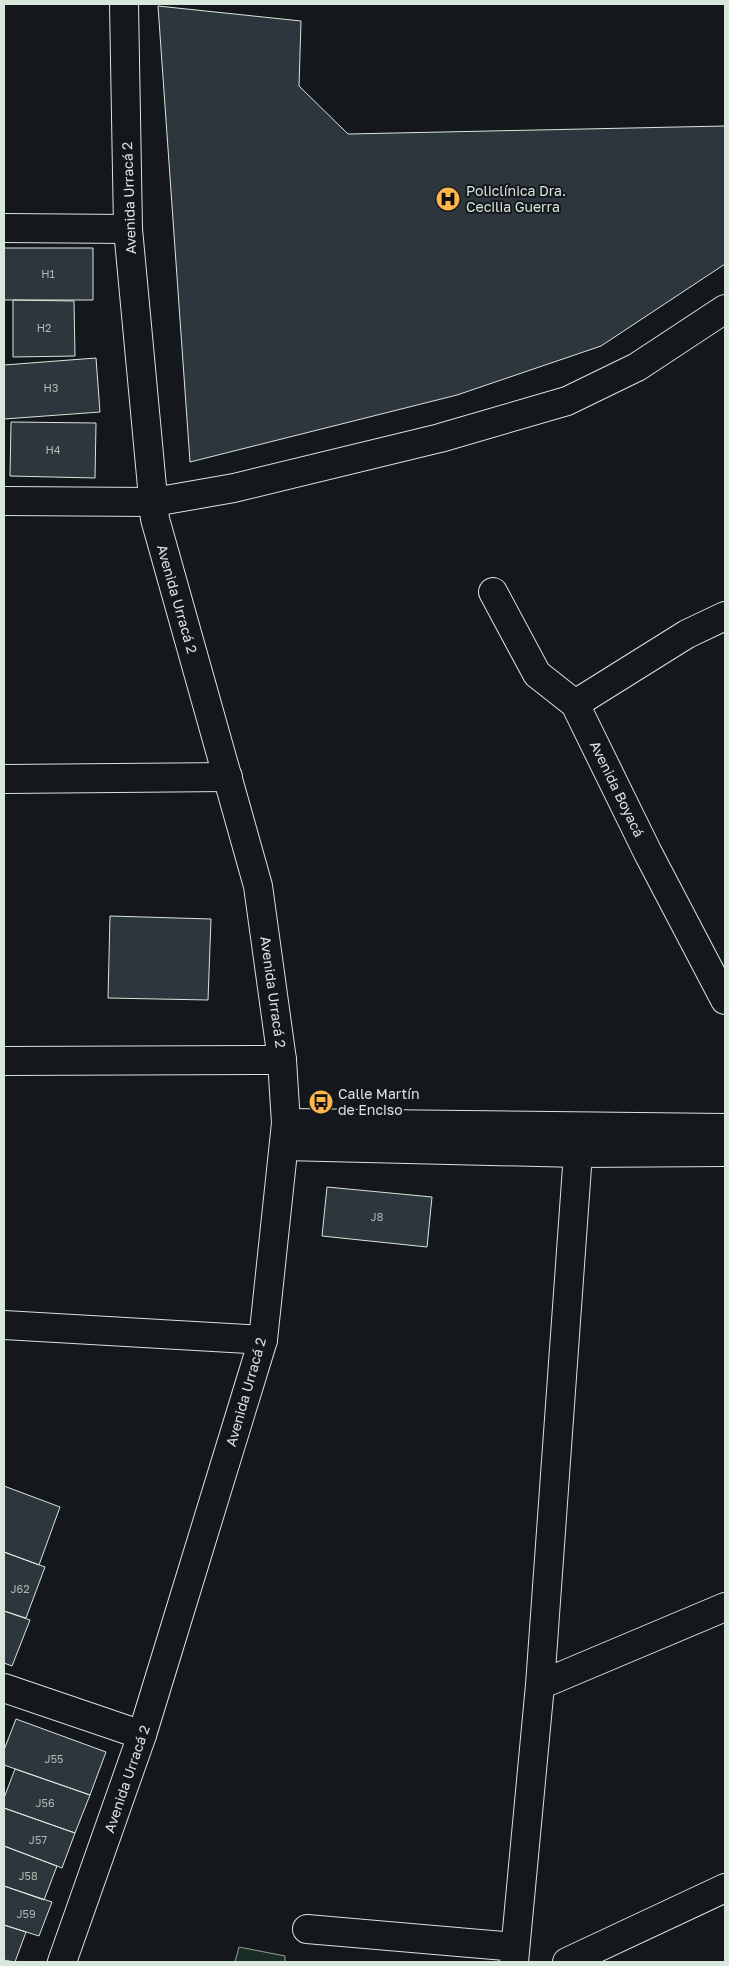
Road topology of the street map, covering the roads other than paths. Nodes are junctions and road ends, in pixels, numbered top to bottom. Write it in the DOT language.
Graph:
graph roads {
  1 [pos="124,4"];
  2 [pos="4,228"];
  3 [pos="128,229"];
  4 [pos="725,309"];
  5 [pos="4,501"];
  6 [pos="154,502"];
  7 [pos="493,592"];
  8 [pos="725,616"];
  9 [pos="575,704"];
  10 [pos="228,777"];
  11 [pos="4,779"];
  12 [pos="725,1000"];
  13 [pos="282,1060"];
  14 [pos="4,1061"];
  15 [pos="578,1127"];
  16 [pos="725,1128"];
  17 [pos="285,1135"];
  18 [pos="725,1152"];
  19 [pos="578,1154"];
  20 [pos="4,1325"];
  21 [pos="263,1340"];
  22 [pos="725,1607"];
  23 [pos="540,1685"];
  24 [pos="4,1688"];
  25 [pos="142,1735"];
  26 [pos="725,1888"];
  27 [pos="308,1929"];
  28 [pos="515,1955"];
  29 [pos="62,1962"];
  30 [pos="567,1962"];
  1 -- 3 [label="street, Avenida Urracá 2"];
  2 -- 3 [label="street"];
  3 -- 6 [label="street, Avenida Urracá 2"];
  4 -- 6 [label="street"];
  5 -- 6 [label="street"];
  6 -- 10 [label="street, Avenida Urracá 2"];
  7 -- 9 [label="street, Avenida Boyacá"];
  8 -- 9 [label="street"];
  9 -- 12 [label="street, Avenida Boyacá"];
  10 -- 11 [label="street"];
  10 -- 13 [label="street, Avenida Urracá 2"];
  13 -- 14 [label="street"];
  13 -- 17 [label="street, Avenida Urracá 2"];
  15 -- 16 [label="street"];
  15 -- 17 [label="street"];
  15 -- 19 [label="street"];
  17 -- 19 [label="street"];
  17 -- 21 [label="street, Avenida Urracá 2"];
  18 -- 19 [label="street"];
  19 -- 23 [label="street"];
  20 -- 21 [label="street"];
  21 -- 25 [label="street, Avenida Urracá 2"];
  22 -- 23 [label="street"];
  23 -- 28 [label="street"];
  24 -- 25 [label="street"];
  25 -- 29 [label="street, Avenida Urracá 2"];
  26 -- 30 [label="street"];
  27 -- 28 [label="street"];
}
